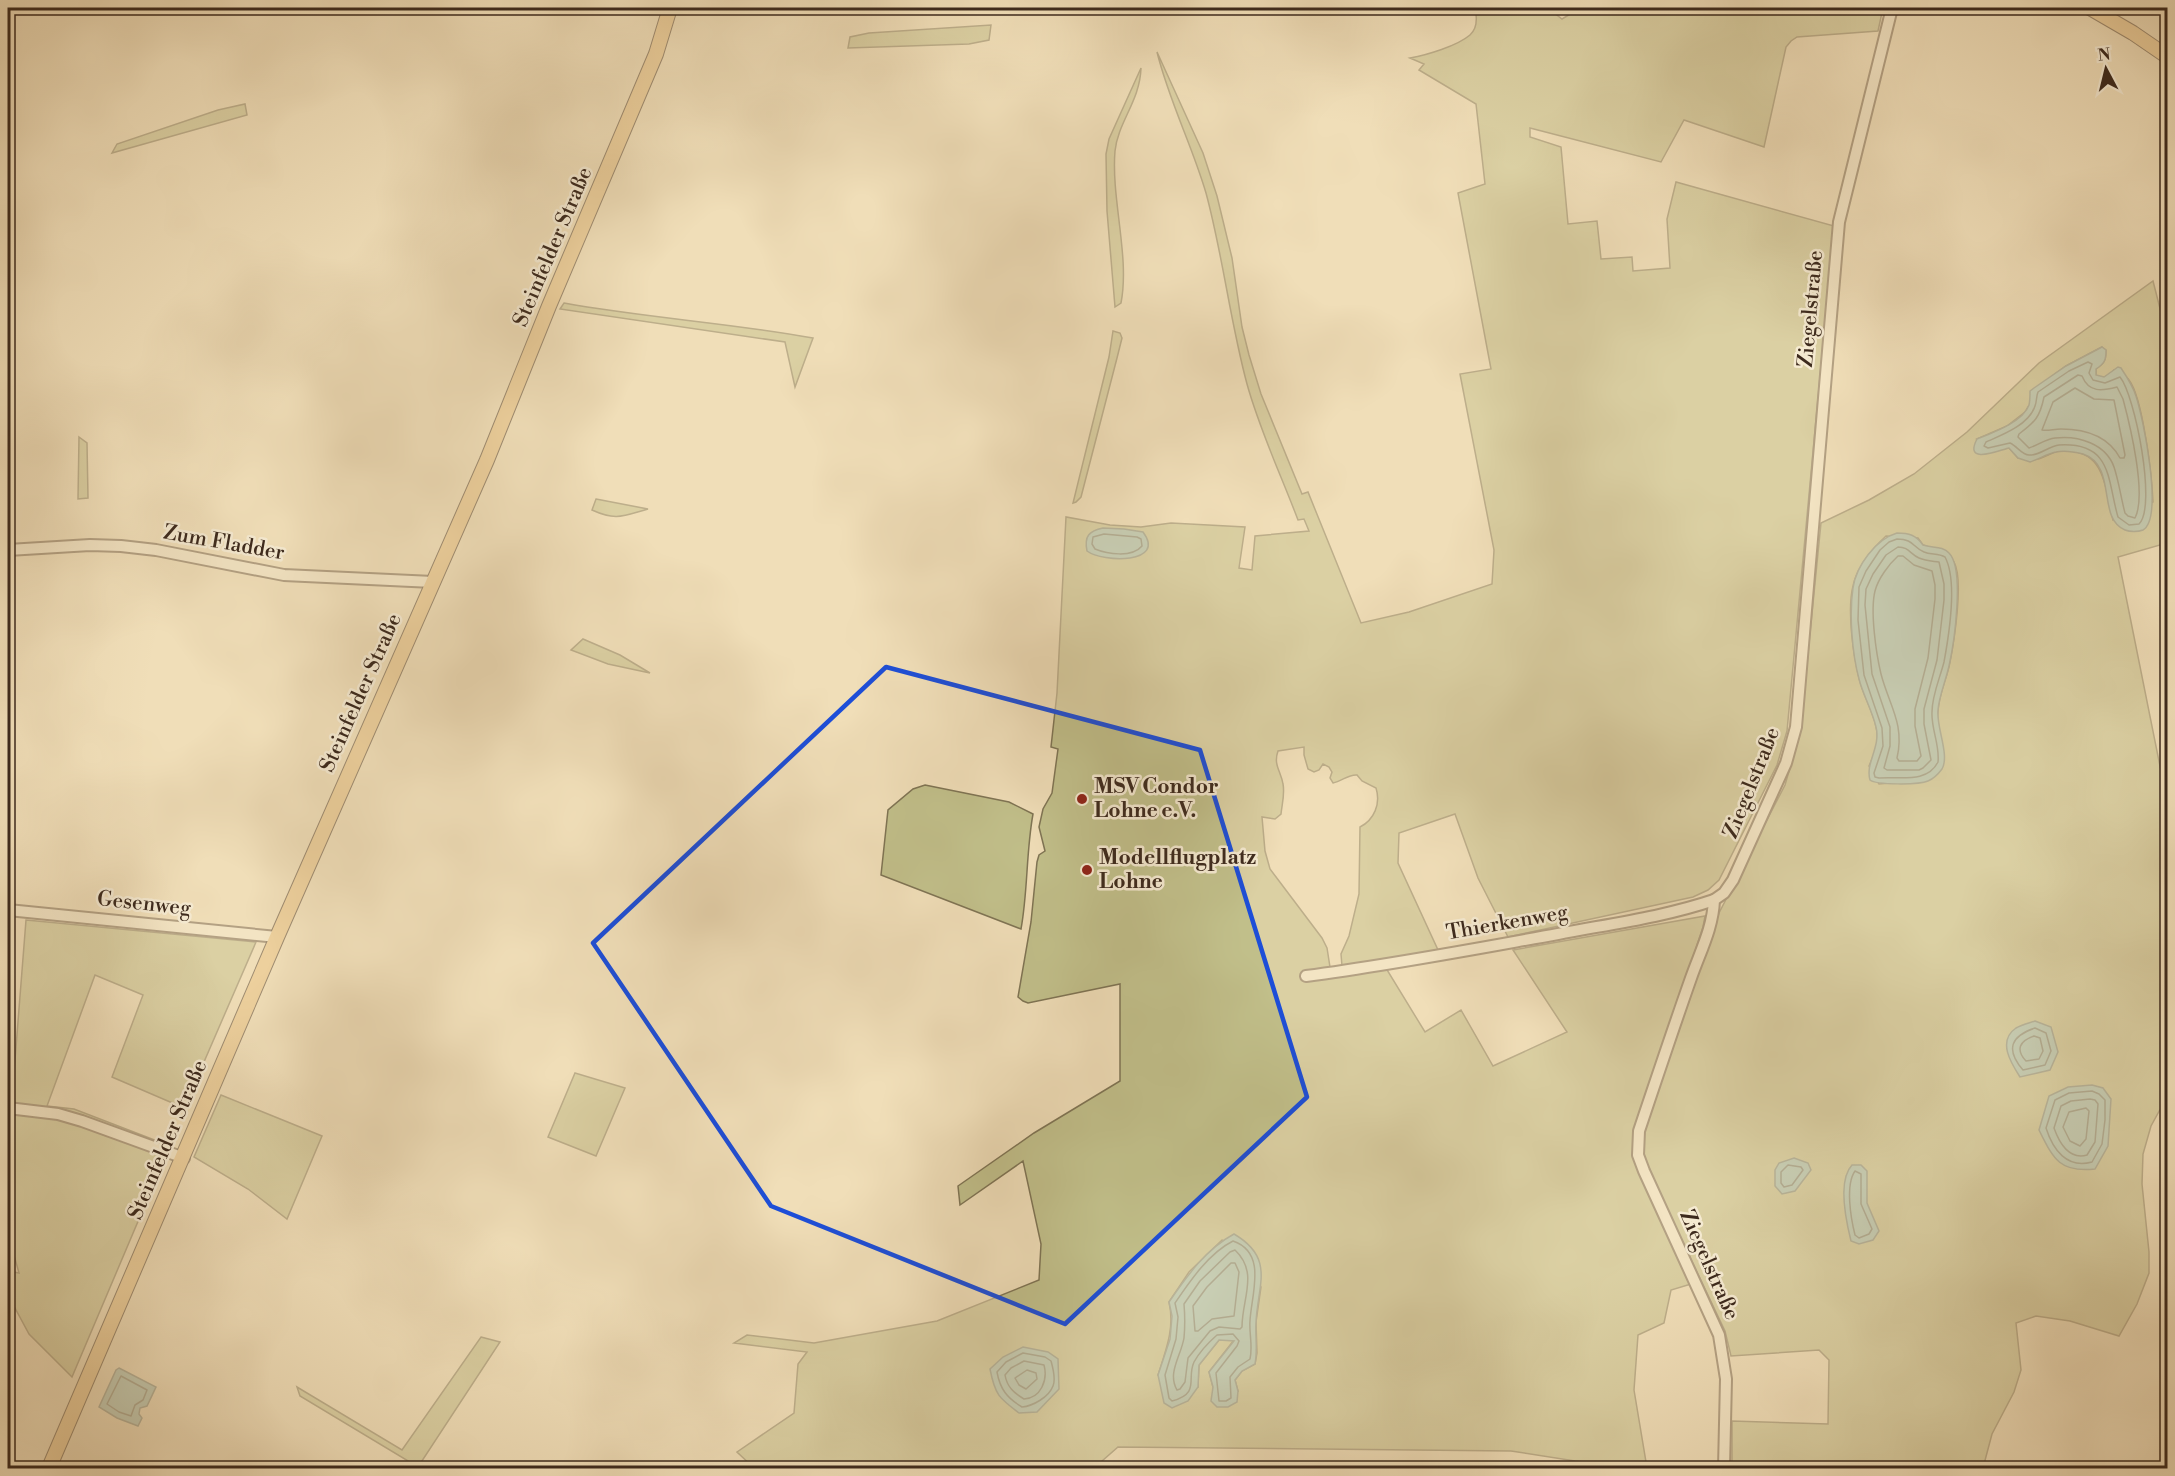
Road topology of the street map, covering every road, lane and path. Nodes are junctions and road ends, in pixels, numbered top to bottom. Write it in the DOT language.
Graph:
graph roads {
  1 [pos="670,8"];
  2 [pos="1892,8"];
  3 [pos="2090,8"];
  4 [pos="2168,57"];
  5 [pos="8,550"];
  6 [pos="433,582"];
  7 [pos="1714,900"];
  8 [pos="8,910"];
  9 [pos="277,937"];
  10 [pos="1306,976"];
  11 [pos="8,1108"];
  12 [pos="184,1158"];
  13 [pos="49,1468"];
  14 [pos="1724,1468"];
  1 -- 6 [label="main road, Steinfelder Straße"];
  2 -- 7 [label="street, Ziegelstraße"];
  3 -- 4 [label="main road"];
  5 -- 6 [label="street, Zum Fladder"];
  6 -- 9 [label="main road, Steinfelder Straße"];
  7 -- 10 [label="street, Thierkenweg"];
  7 -- 14 [label="street, Ziegelstraße"];
  8 -- 9 [label="street, Gesenweg"];
  9 -- 12 [label="main road, Steinfelder Straße"];
  11 -- 12 [label="street"];
  12 -- 13 [label="main road, Steinfelder Straße"];
}
